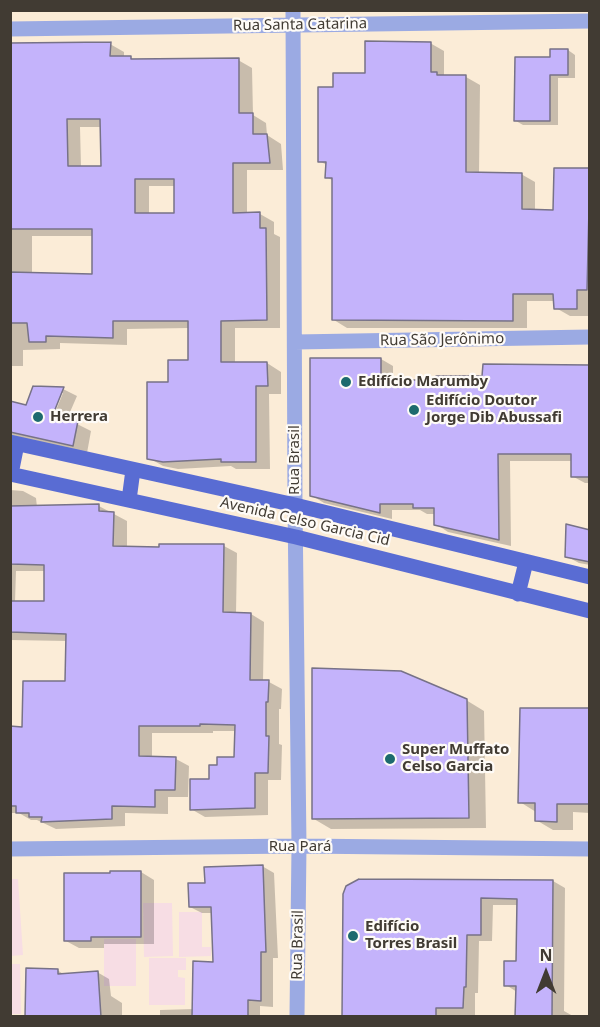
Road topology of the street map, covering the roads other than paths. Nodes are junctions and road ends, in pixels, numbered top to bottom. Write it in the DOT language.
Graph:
graph roads {
  1 [pos="293,18"];
  2 [pos="590,21"];
  3 [pos="10,29"];
  4 [pos="590,337"];
  5 [pos="295,342"];
  6 [pos="14,443"];
  7 [pos="133,470"];
  8 [pos="11,474"];
  9 [pos="129,500"];
  10 [pos="295,505"];
  11 [pos="296,537"];
  12 [pos="526,562"];
  13 [pos="590,577"];
  14 [pos="518,594"];
  15 [pos="590,610"];
  16 [pos="299,846"];
  17 [pos="10,849"];
  18 [pos="590,849"];
  19 [pos="297,1017"];
  1 -- 2 [label="street, Rua Santa Catarina"];
  1 -- 3 [label="street, Rua Santa Catarina"];
  1 -- 5 [label="street, Rua Brasil"];
  4 -- 5 [label="street, Rua São Jerônimo"];
  5 -- 10 [label="street, Rua Brasil"];
  6 -- 7 [label="main road, Avenida Celso Garcia Cid"];
  6 -- 8 [label="main road"];
  7 -- 9 [label="main road"];
  7 -- 10 [label="main road, Avenida Celso Garcia Cid"];
  8 -- 9 [label="main road, Avenida Celso Garcia Cid"];
  9 -- 11 [label="main road, Avenida Celso Garcia Cid"];
  10 -- 11 [label="street, Rua Brasil"];
  10 -- 12 [label="main road, Avenida Celso Garcia Cid"];
  11 -- 14 [label="main road, Avenida Celso Garcia Cid"];
  11 -- 16 [label="street, Rua Brasil"];
  12 -- 13 [label="main road, Avenida Celso Garcia Cid"];
  12 -- 14 [label="main road"];
  14 -- 15 [label="main road, Avenida Celso Garcia Cid"];
  16 -- 17 [label="street, Rua Pará"];
  16 -- 18 [label="street, Rua Pará"];
  16 -- 19 [label="street, Rua Brasil"];
}
